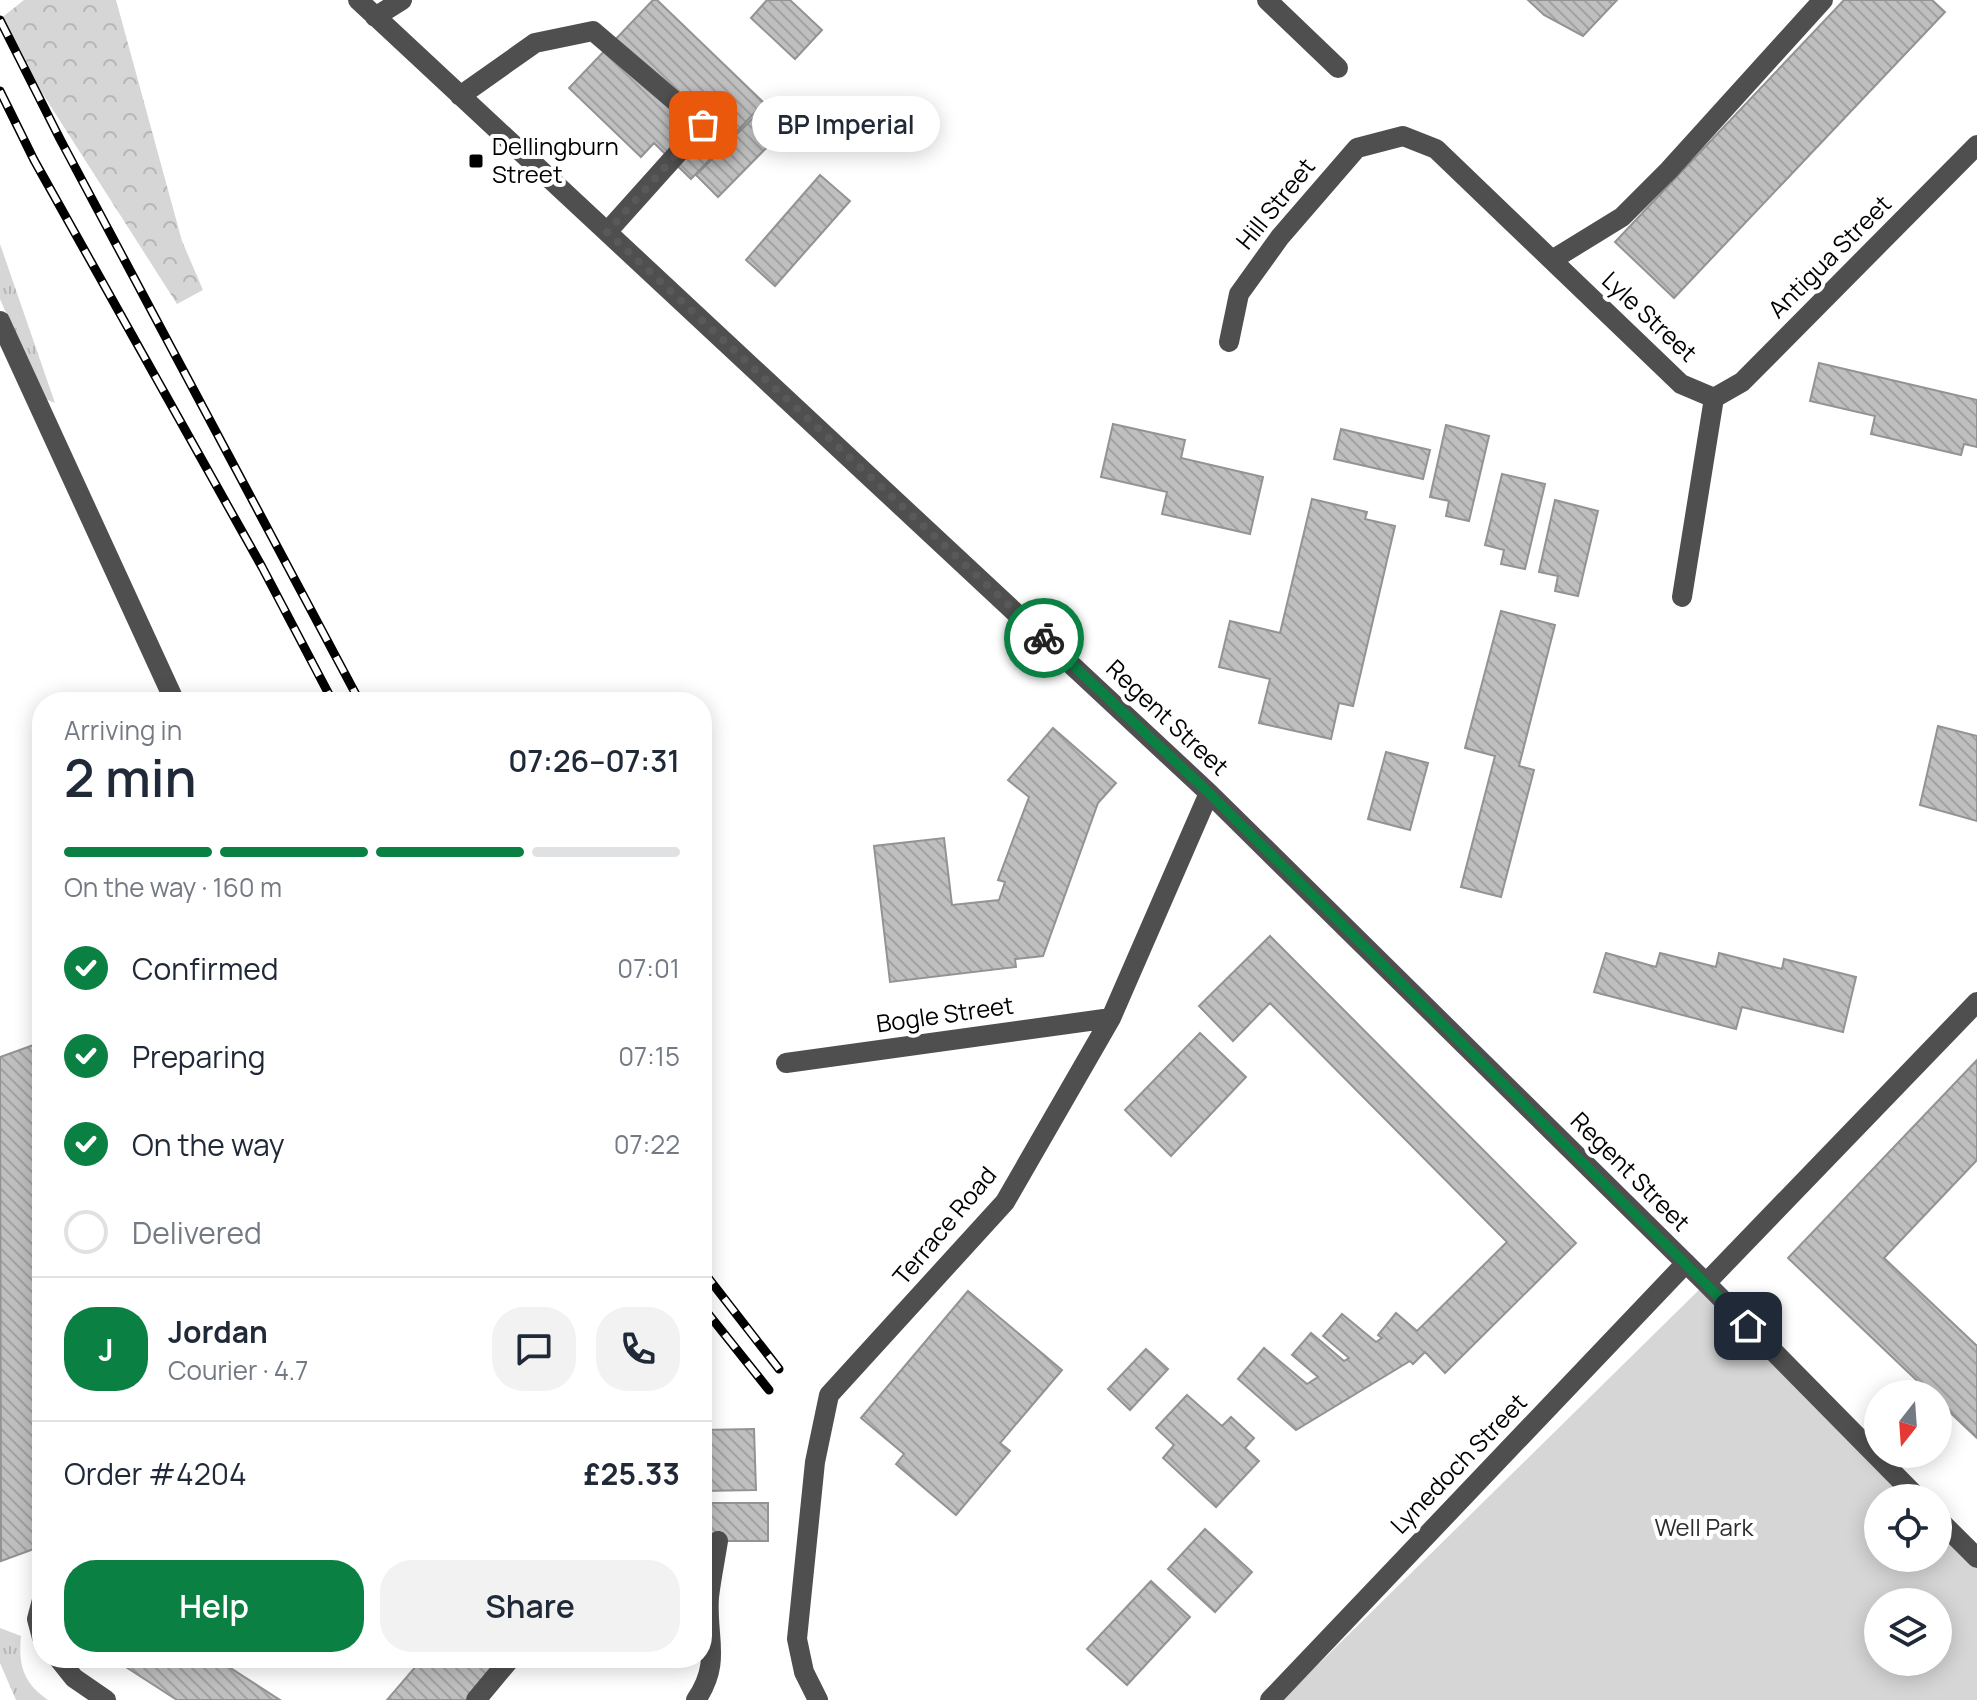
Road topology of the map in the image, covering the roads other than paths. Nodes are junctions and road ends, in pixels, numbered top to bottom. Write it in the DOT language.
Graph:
graph roads {
  1 [pos="358,0"];
  2 [pos="402,0"];
  3 [pos="1267,0"];
  4 [pos="1823,0"];
  5 [pos="375,17"];
  6 [pos="1338,68"];
  7 [pos="460,96"];
  8 [pos="1403,136"];
  9 [pos="1977,145"];
  10 [pos="607,232"];
  11 [pos="1552,260"];
  12 [pos="0,321"];
  13 [pos="1229,342"];
  14 [pos="1714,398"];
  15 [pos="1682,597"];
  16 [pos="170,692"];
  17 [pos="1209,793"];
  18 [pos="1977,1002"];
  19 [pos="1111,1018"];
  20 [pos="786,1063"];
  21 [pos="1686,1263"];
  22 [pos="1706,1283"];
  23 [pos="1904,1484"];
  24 [pos="1952,1533"];
  25 [pos="718,1541"];
  26 [pos="1977,1558"];
  27 [pos="712,1580"];
  28 [pos="66,1668"];
  29 [pos="503,1668"];
  30 [pos="712,1668"];
  31 [pos="106,1700"];
  32 [pos="476,1700"];
  33 [pos="696,1700"];
  34 [pos="818,1700"];
  35 [pos="1270,1700"];
  1 -- 5 [label="street, Regent Street"];
  2 -- 5 [label="street"];
  3 -- 6 [label="street"];
  4 -- 11 [label="street"];
  5 -- 7 [label="street, Regent Street"];
  7 -- 10 [label="street, Regent Street"];
  7 -- 10 [label="street"];
  8 -- 11 [label="street, Lyle Street"];
  8 -- 13 [label="street, Hill Street"];
  9 -- 14 [label="street, Antigua Street"];
  10 -- 17 [label="street, Regent Street"];
  11 -- 14 [label="street, Lyle Street"];
  12 -- 16 [label="street"];
  14 -- 15 [label="street"];
  17 -- 19 [label="street, Terrace Road"];
  17 -- 21 [label="street, Regent Street"];
  18 -- 22 [label="street"];
  19 -- 20 [label="street, Bogle Street"];
  19 -- 34 [label="street, Terrace Road"];
  21 -- 22 [label="street, Regent Street"];
  21 -- 35 [label="street, Lynedoch Street"];
  22 -- 23 [label="street, Regent Street"];
  24 -- 26 [label="street"];
  25 -- 27 [label="street"];
  28 -- 31 [label="street"];
  29 -- 32 [label="street"];
  30 -- 33 [label="street"];
}
